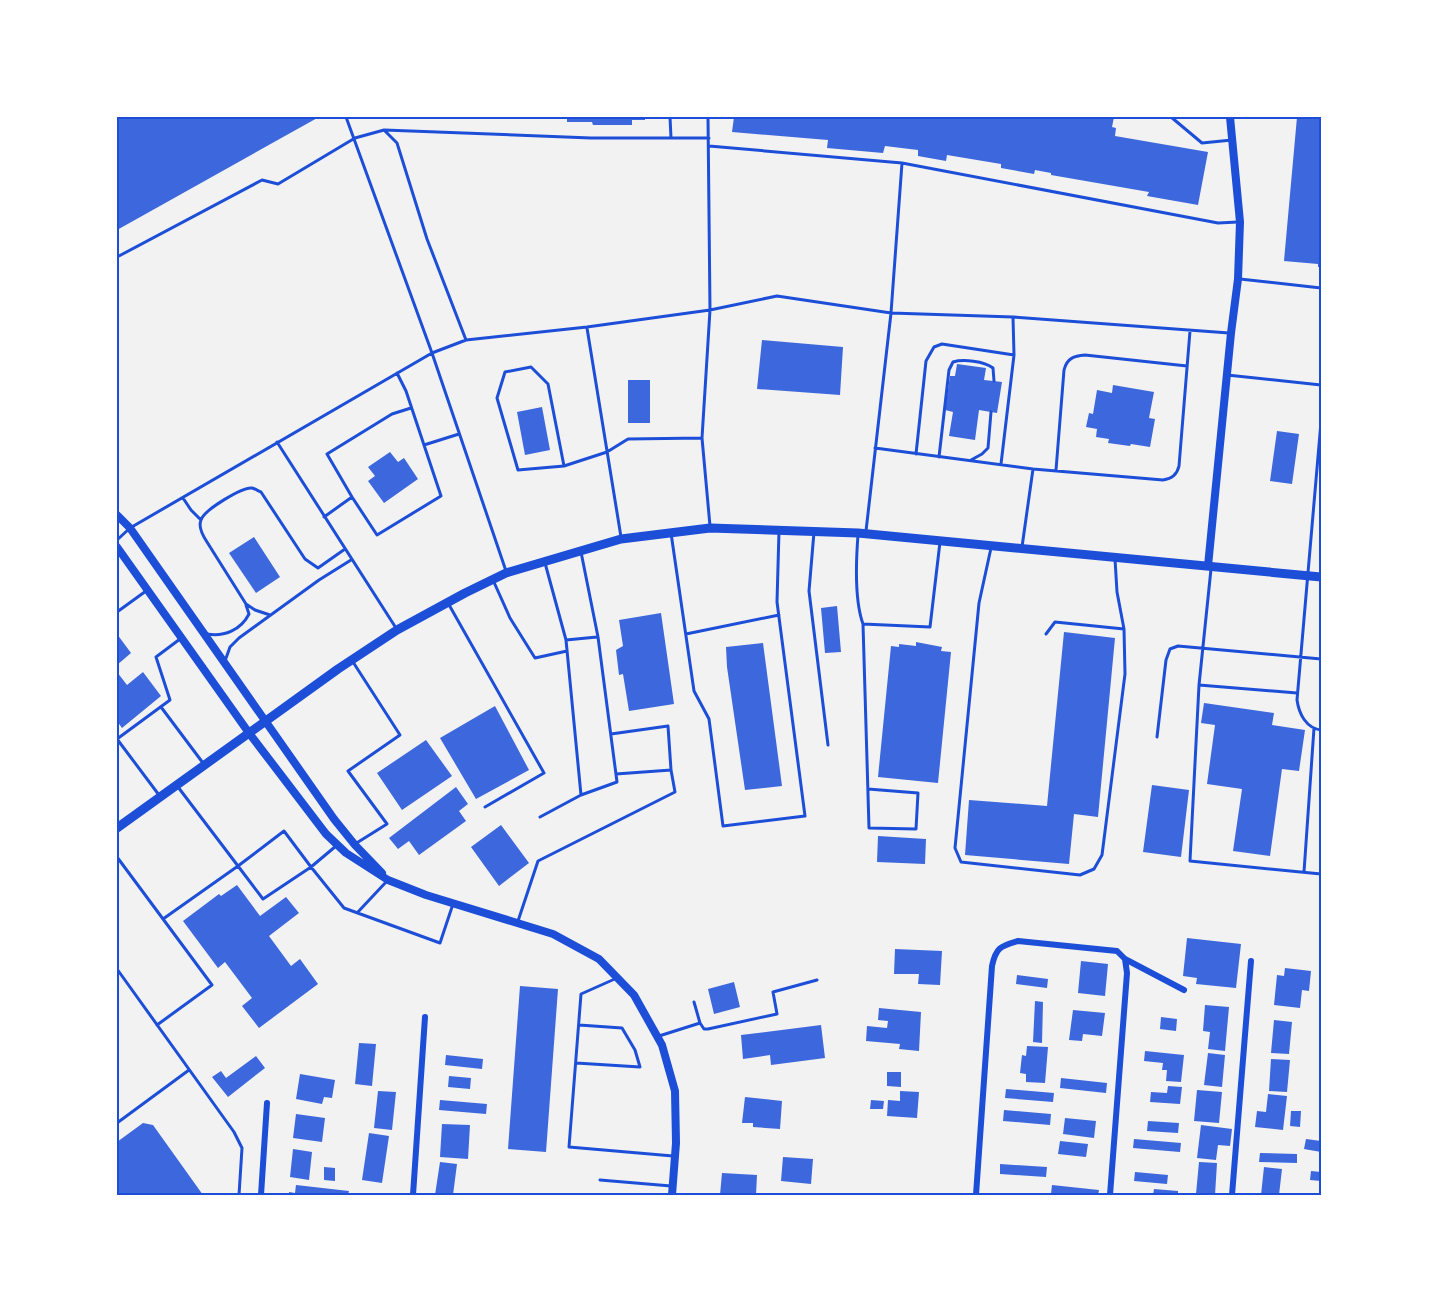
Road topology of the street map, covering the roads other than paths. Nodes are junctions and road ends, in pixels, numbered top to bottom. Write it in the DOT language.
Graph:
graph roads {
  1 [pos="346,117"];
  2 [pos="670,117"];
  3 [pos="708,117"];
  4 [pos="1171,117"];
  5 [pos="1230,117"];
  6 [pos="384,130"];
  7 [pos="355,138"];
  8 [pos="670,138"];
  9 [pos="709,138"];
  10 [pos="1233,140"];
  11 [pos="708,146"];
  12 [pos="902,163"];
  13 [pos="1240,222"];
  14 [pos="117,257"];
  15 [pos="1238,279"];
  16 [pos="1321,288"];
  17 [pos="710,310"];
  18 [pos="891,314"];
  19 [pos="1013,317"];
  20 [pos="587,327"];
  21 [pos="1190,331"];
  22 [pos="1231,333"];
  23 [pos="466,340"];
  24 [pos="432,353"];
  25 [pos="1014,355"];
  26 [pos="1187,366"];
  27 [pos="397,373"];
  28 [pos="1227,375"];
  29 [pos="994,381"];
  30 [pos="1321,385"];
  31 [pos="411,408"];
  32 [pos="991,412"];
  33 [pos="1321,422"];
  34 [pos="459,434"];
  35 [pos="702,438"];
  36 [pos="277,442"];
  37 [pos="424,445"];
  38 [pos="875,448"];
  39 [pos="607,452"];
  40 [pos="916,454"];
  41 [pos="939,457"];
  42 [pos="969,461"];
  43 [pos="1001,465"];
  44 [pos="564,466"];
  45 [pos="1033,469"];
  46 [pos="1056,471"];
  47 [pos="183,498"];
  48 [pos="352,498"];
  49 [pos="117,515"];
  50 [pos="324,517"];
  51 [pos="201,520"];
  52 [pos="130,528"];
  53 [pos="710,528"];
  54 [pos="779,530"];
  55 [pos="814,531"];
  56 [pos="671,533"];
  57 [pos="862,533"];
  58 [pos="621,539"];
  59 [pos="117,540"];
  60 [pos="940,540"];
  61 [pos="991,546"];
  62 [pos="117,547"];
  63 [pos="345,549"];
  64 [pos="1022,549"];
  65 [pos="581,551"];
  66 [pos="1115,558"];
  67 [pos="352,560"];
  68 [pos="545,561"];
  69 [pos="1210,566"];
  70 [pos="506,573"];
  71 [pos="1307,575"];
  72 [pos="1321,577"];
  73 [pos="492,580"];
  74 [pos="147,590"];
  75 [pos="447,602"];
  76 [pos="246,604"];
  77 [pos="117,612"];
  78 [pos="270,615"];
  79 [pos="779,615"];
  80 [pos="863,624"];
  81 [pos="1124,629"];
  82 [pos="397,630"];
  83 [pos="203,633"];
  84 [pos="686,634"];
  85 [pos="1046,634"];
  86 [pos="598,637"];
  87 [pos="182,638"];
  88 [pos="566,640"];
  89 [pos="1203,648"];
  90 [pos="567,651"];
  91 [pos="1300,657"];
  92 [pos="1321,659"];
  93 [pos="352,660"];
  94 [pos="224,663"];
  95 [pos="1199,685"];
  96 [pos="1297,693"];
  97 [pos="161,707"];
  98 [pos="265,721"];
  99 [pos="1314,728"];
  100 [pos="1321,730"];
  101 [pos="249,734"];
  102 [pos="611,734"];
  103 [pos="1156,737"];
  104 [pos="117,739"];
  105 [pos="828,745"];
  106 [pos="205,765"];
  107 [pos="672,770"];
  108 [pos="616,774"];
  109 [pos="177,785"];
  110 [pos="868,789"];
  111 [pos="581,795"];
  112 [pos="160,797"];
  113 [pos="485,807"];
  114 [pos="540,817"];
  115 [pos="117,828"];
  116 [pos="338,845"];
  117 [pos="355,845"];
  118 [pos="117,856"];
  119 [pos="238,866"];
  120 [pos="311,867"];
  121 [pos="1304,872"];
  122 [pos="1321,874"];
  123 [pos="388,880"];
  124 [pos="453,903"];
  125 [pos="357,913"];
  126 [pos="163,919"];
  127 [pos="517,923"];
  128 [pos="1125,959"];
  129 [pos="1251,961"];
  130 [pos="117,969"];
  131 [pos="617,977"];
  132 [pos="817,980"];
  133 [pos="1184,990"];
  134 [pos="694,1002"];
  135 [pos="425,1017"];
  136 [pos="700,1023"];
  137 [pos="157,1025"];
  138 [pos="579,1025"];
  139 [pos="657,1036"];
  140 [pos="576,1063"];
  141 [pos="189,1070"];
  142 [pos="267,1103"];
  143 [pos="117,1123"];
  144 [pos="675,1156"];
  145 [pos="600,1180"];
  146 [pos="672,1190"];
  147 [pos="239,1195"];
  148 [pos="261,1195"];
  149 [pos="413,1195"];
  150 [pos="976,1195"];
  151 [pos="1110,1195"];
  152 [pos="1232,1195"];
  1 -- 7 [label="lane"];
  2 -- 8 [label="lane"];
  3 -- 9 [label="lane"];
  4 -- 10 [label="lane"];
  5 -- 10 [label="street"];
  6 -- 7 [label="lane"];
  6 -- 8 [label="lane"];
  6 -- 23 [label="lane"];
  7 -- 14 [label="lane"];
  7 -- 24 [label="lane"];
  8 -- 9 [label="lane"];
  9 -- 11 [label="lane"];
  10 -- 13 [label="street"];
  11 -- 12 [label="lane"];
  11 -- 17 [label="lane"];
  12 -- 13 [label="lane"];
  12 -- 18 [label="lane"];
  13 -- 15 [label="street"];
  15 -- 16 [label="lane"];
  15 -- 22 [label="street"];
  17 -- 18 [label="lane"];
  17 -- 20 [label="lane"];
  17 -- 35 [label="lane"];
  18 -- 19 [label="lane"];
  18 -- 38 [label="lane"];
  19 -- 21 [label="lane"];
  19 -- 25 [label="lane"];
  20 -- 23 [label="lane"];
  20 -- 39 [label="lane"];
  21 -- 22 [label="lane"];
  21 -- 26 [label="lane"];
  22 -- 28 [label="street"];
  23 -- 24 [label="lane"];
  24 -- 27 [label="lane"];
  24 -- 34 [label="lane"];
  25 -- 40 [label="lane"];
  25 -- 43 [label="lane"];
  26 -- 46 [label="lane"];
  26 -- 46 [label="lane"];
  27 -- 31 [label="lane"];
  27 -- 36 [label="lane"];
  28 -- 30 [label="lane"];
  28 -- 69 [label="street"];
  29 -- 41 [label="lane"];
  31 -- 37 [label="lane"];
  31 -- 48 [label="lane"];
  32 -- 42 [label="lane"];
  33 -- 71 [label="lane"];
  34 -- 37 [label="lane"];
  34 -- 70 [label="lane"];
  35 -- 39 [label="lane"];
  35 -- 53 [label="lane"];
  36 -- 47 [label="lane"];
  36 -- 50 [label="lane"];
  37 -- 48 [label="lane"];
  38 -- 40 [label="lane"];
  38 -- 57 [label="lane"];
  39 -- 44 [label="lane"];
  39 -- 58 [label="lane"];
  40 -- 41 [label="lane"];
  41 -- 42 [label="lane"];
  42 -- 43 [label="lane"];
  43 -- 45 [label="lane"];
  44 -- 44 [label="lane"];
  45 -- 46 [label="lane"];
  45 -- 64 [label="lane"];
  47 -- 51 [label="lane"];
  47 -- 52 [label="lane"];
  48 -- 50 [label="lane"];
  49 -- 52 [label="street"];
  50 -- 63 [label="lane"];
  51 -- 63 [label="lane"];
  51 -- 76 [label="lane"];
  52 -- 59 [label="lane"];
  52 -- 83 [label="street"];
  53 -- 54 [label="main road"];
  53 -- 56 [label="main road"];
  54 -- 55 [label="main road"];
  54 -- 79 [label="lane"];
  55 -- 57 [label="main road"];
  55 -- 105 [label="lane"];
  56 -- 58 [label="main road"];
  56 -- 84 [label="lane"];
  57 -- 60 [label="main road"];
  57 -- 80 [label="lane"];
  58 -- 65 [label="main road"];
  60 -- 61 [label="main road"];
  60 -- 80 [label="lane"];
  61 -- 64 [label="main road"];
  61 -- 81 [label="lane"];
  62 -- 74 [label="street"];
  63 -- 67 [label="lane"];
  64 -- 66 [label="main road"];
  65 -- 68 [label="main road"];
  65 -- 86 [label="lane"];
  66 -- 69 [label="main road"];
  66 -- 81 [label="lane"];
  67 -- 78 [label="lane"];
  67 -- 82 [label="lane"];
  68 -- 70 [label="main road"];
  68 -- 88 [label="lane"];
  69 -- 71 [label="main road"];
  69 -- 89 [label="lane"];
  70 -- 73 [label="main road"];
  71 -- 72 [label="main road"];
  71 -- 91 [label="lane"];
  73 -- 75 [label="main road"];
  73 -- 90 [label="lane"];
  74 -- 77 [label="lane"];
  74 -- 87 [label="street"];
  75 -- 82 [label="main road"];
  75 -- 113 [label="lane"];
  76 -- 78 [label="lane"];
  76 -- 83 [label="lane"];
  78 -- 94 [label="lane"];
  79 -- 84 [label="lane"];
  79 -- 84 [label="lane"];
  80 -- 110 [label="lane"];
  81 -- 85 [label="lane"];
  82 -- 93 [label="main road"];
  83 -- 94 [label="street"];
  86 -- 88 [label="lane"];
  86 -- 102 [label="lane"];
  87 -- 97 [label="lane"];
  87 -- 101 [label="street"];
  88 -- 90 [label="lane"];
  89 -- 91 [label="lane"];
  89 -- 95 [label="lane"];
  89 -- 103 [label="lane"];
  90 -- 111 [label="lane"];
  91 -- 92 [label="lane"];
  91 -- 96 [label="lane"];
  93 -- 98 [label="main road"];
  93 -- 117 [label="lane"];
  94 -- 98 [label="street"];
  95 -- 96 [label="lane"];
  95 -- 121 [label="lane"];
  96 -- 99 [label="lane"];
  97 -- 104 [label="lane"];
  97 -- 106 [label="lane"];
  98 -- 101 [label="main road"];
  98 -- 117 [label="street"];
  99 -- 100 [label="lane"];
  99 -- 121 [label="lane"];
  101 -- 106 [label="main road"];
  101 -- 116 [label="street"];
  102 -- 107 [label="lane"];
  102 -- 108 [label="lane"];
  104 -- 112 [label="lane"];
  106 -- 109 [label="main road"];
  107 -- 108 [label="lane"];
  107 -- 127 [label="lane"];
  108 -- 111 [label="lane"];
  109 -- 112 [label="main road"];
  109 -- 119 [label="lane"];
  110 -- 110 [label="lane"];
  111 -- 114 [label="lane"];
  112 -- 115 [label="main road"];
  116 -- 120 [label="lane"];
  116 -- 123 [label="street"];
  117 -- 123 [label="street"];
  118 -- 126 [label="lane"];
  119 -- 120 [label="lane"];
  119 -- 120 [label="lane"];
  119 -- 126 [label="lane"];
  120 -- 125 [label="lane"];
  121 -- 122 [label="lane"];
  123 -- 124 [label="street"];
  123 -- 125 [label="lane"];
  124 -- 125 [label="lane"];
  124 -- 127 [label="street"];
  126 -- 137 [label="lane"];
  127 -- 131 [label="street"];
  128 -- 133 [label="street"];
  128 -- 150 [label="street"];
  128 -- 151 [label="street"];
  129 -- 152 [label="street"];
  130 -- 137 [label="lane"];
  131 -- 138 [label="lane"];
  131 -- 139 [label="street"];
  132 -- 136 [label="lane"];
  134 -- 136 [label="lane"];
  135 -- 149 [label="street"];
  136 -- 139 [label="lane"];
  137 -- 141 [label="lane"];
  138 -- 140 [label="lane"];
  138 -- 140 [label="lane"];
  139 -- 144 [label="street"];
  140 -- 144 [label="lane"];
  141 -- 143 [label="lane"];
  141 -- 147 [label="lane"];
  142 -- 148 [label="street"];
  144 -- 146 [label="street"];
  145 -- 146 [label="lane"];
}
